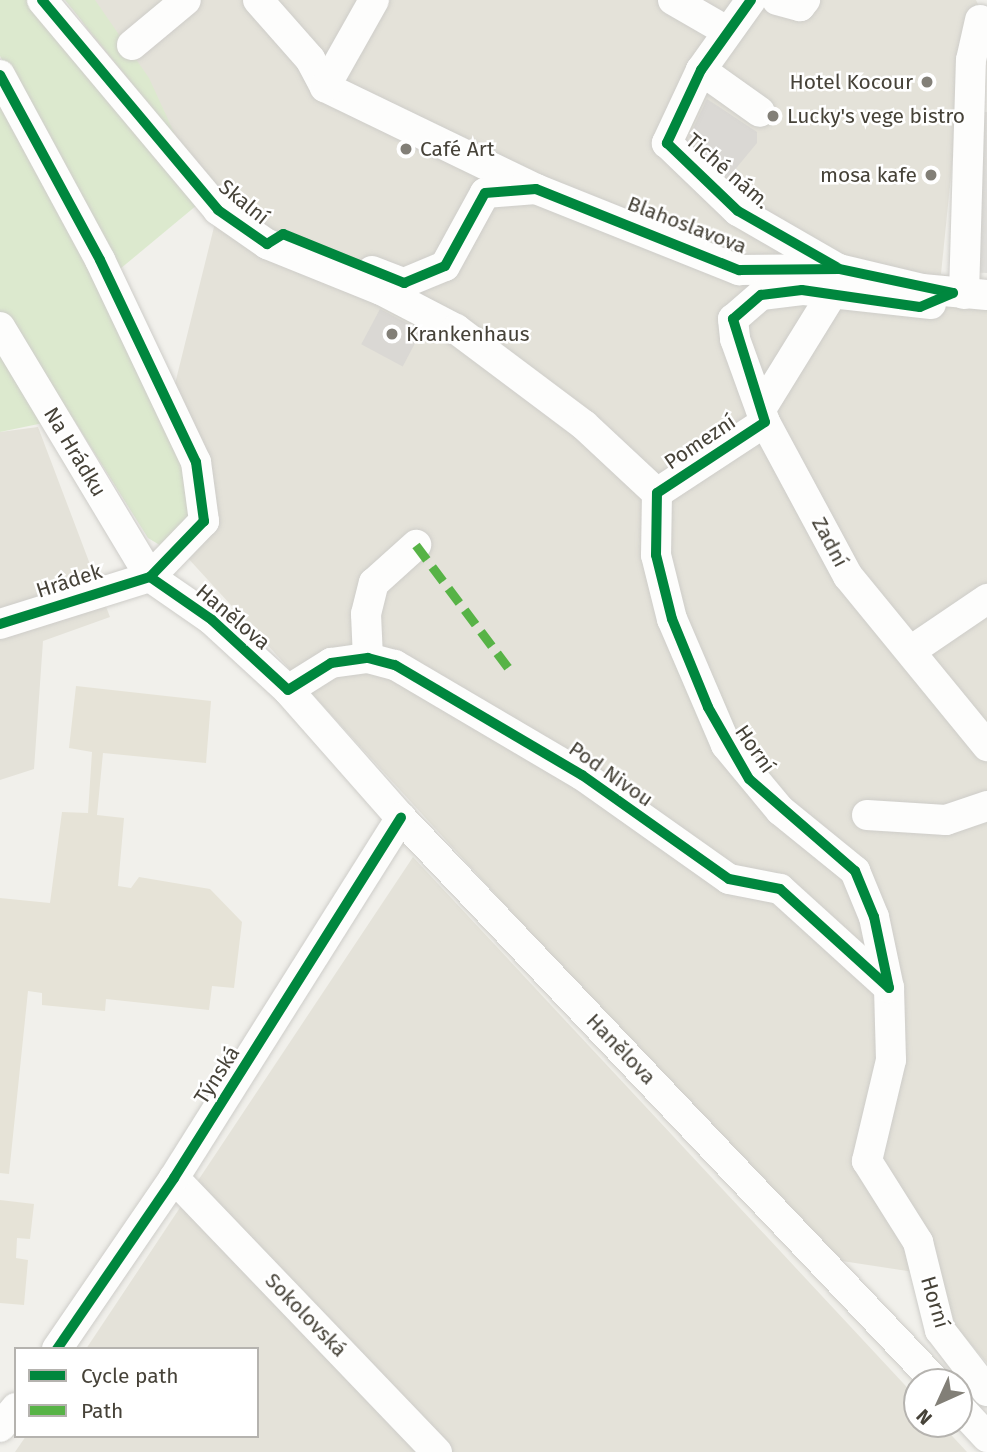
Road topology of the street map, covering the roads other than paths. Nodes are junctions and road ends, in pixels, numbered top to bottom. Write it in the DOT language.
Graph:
graph roads {
  1 [pos="42,0"];
  2 [pos="186,0"];
  3 [pos="258,0"];
  4 [pos="374,0"];
  5 [pos="673,0"];
  6 [pos="751,0"];
  7 [pos="777,0"];
  8 [pos="805,0"];
  9 [pos="980,20"];
  10 [pos="727,31"];
  11 [pos="132,45"];
  12 [pos="701,70"];
  13 [pos="0,75"];
  14 [pos="325,87"];
  15 [pos="760,112"];
  16 [pos="537,189"];
  17 [pos="267,244"];
  18 [pos="835,281"];
  19 [pos="968,294"];
  20 [pos="0,327"];
  21 [pos="763,415"];
  22 [pos="657,494"];
  23 [pos="415,545"];
  24 [pos="150,577"];
  25 [pos="987,599"];
  26 [pos="0,624"];
  27 [pos="912,650"];
  28 [pos="368,658"];
  29 [pos="288,690"];
  30 [pos="987,747"];
  31 [pos="987,806"];
  32 [pos="867,816"];
  33 [pos="401,818"];
  34 [pos="889,988"];
  35 [pos="174,1178"];
  36 [pos="58,1347"];
  37 [pos="923,1368"];
  38 [pos="987,1391"];
  39 [pos="14,1410"];
  40 [pos="973,1422"];
  41 [pos="0,1427"];
  42 [pos="987,1437"];
  43 [pos="437,1452"];
  1 -- 17 [label="street, Skalní"];
  2 -- 11 [label="street"];
  3 -- 14 [label="street"];
  4 -- 14 [label="street"];
  5 -- 10 [label="street"];
  6 -- 10 [label="street, Tiché nám."];
  7 -- 8 [label="street"];
  9 -- 19 [label="street"];
  10 -- 12 [label="street, Tiché nám."];
  12 -- 15 [label="street"];
  12 -- 18 [label="street, Tiché nám."];
  13 -- 24 [label="street"];
  14 -- 16 [label="street, Blahoslavova"];
  16 -- 17 [label="street, Skalní"];
  16 -- 18 [label="street, Blahoslavova"];
  17 -- 22 [label="street, Pomezní"];
  18 -- 19 [label="street, Blahoslavova"];
  18 -- 21 [label="street"];
  18 -- 21 [label="street, Zadní"];
  20 -- 24 [label="street, Na Hrádku"];
  21 -- 22 [label="street, Pomezní"];
  21 -- 27 [label="street, Zadní"];
  22 -- 34 [label="street, Horní"];
  23 -- 28 [label="street"];
  24 -- 26 [label="street, Hrádek"];
  24 -- 29 [label="street, Hanělova"];
  25 -- 27 [label="street"];
  27 -- 30 [label="street, Zadní"];
  28 -- 29 [label="street, Pod Nivou"];
  28 -- 34 [label="street, Pod Nivou"];
  29 -- 33 [label="street, Hanělova"];
  31 -- 32 [label="street"];
  33 -- 35 [label="street, Týnská"];
  33 -- 37 [label="street, Hanělova"];
  34 -- 38 [label="street, Horní"];
  35 -- 36 [label="street, Týnská"];
  35 -- 43 [label="street, Sokolovská"];
  39 -- 41 [label="street"];
  40 -- 42 [label="street"];
}
